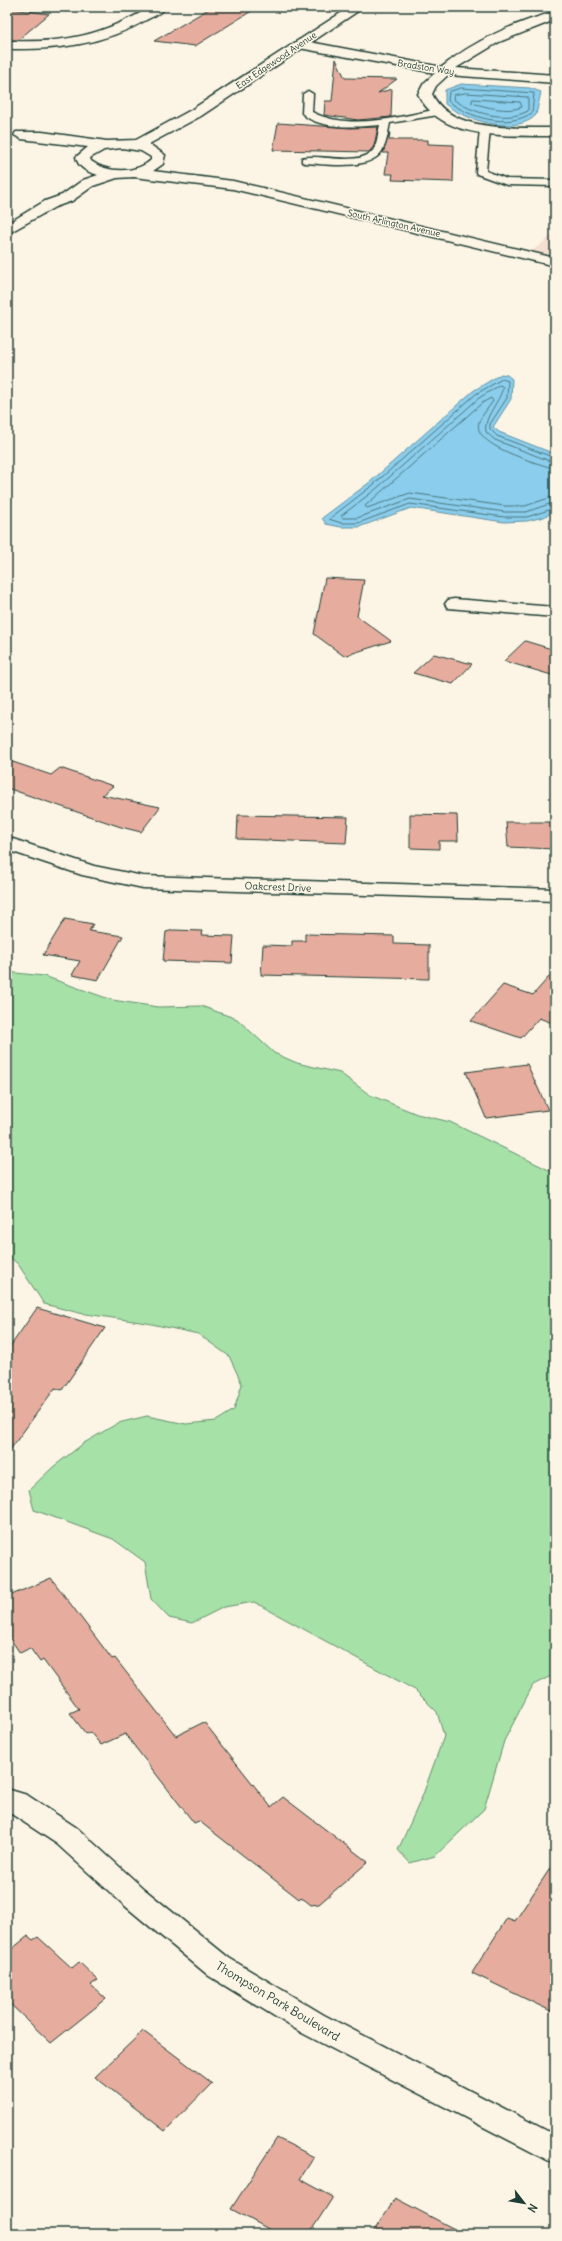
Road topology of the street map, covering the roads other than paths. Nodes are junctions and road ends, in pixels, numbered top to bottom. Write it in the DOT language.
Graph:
graph roads {
  1 [pos="160,7"];
  2 [pos="358,7"];
  3 [pos="555,16"];
  4 [pos="315,34"];
  5 [pos="300,44"];
  6 [pos="7,45"];
  7 [pos="450,66"];
  8 [pos="555,72"];
  9 [pos="555,79"];
  10 [pos="308,94"];
  11 [pos="438,112"];
  12 [pos="196,113"];
  13 [pos="385,123"];
  14 [pos="485,129"];
  15 [pos="7,132"];
  16 [pos="555,132"];
  17 [pos="21,135"];
  18 [pos="132,145"];
  19 [pos="108,146"];
  20 [pos="158,158"];
  21 [pos="305,160"];
  22 [pos="84,161"];
  23 [pos="134,173"];
  24 [pos="115,174"];
  25 [pos="555,183"];
  26 [pos="233,185"];
  27 [pos="50,204"];
  28 [pos="7,230"];
  29 [pos="555,262"];
  30 [pos="454,604"];
  31 [pos="555,612"];
  32 [pos="7,843"];
  33 [pos="555,895"];
  34 [pos="7,1800"];
  35 [pos="555,2150"];
  1 -- 6 [label="street"];
  2 -- 4 [label="street, East Edgewood Avenue"];
  3 -- 7 [label="street"];
  4 -- 5 [label="street, East Edgewood Avenue"];
  4 -- 7 [label="street, Bradston Way"];
  5 -- 7 [label="street, Bradston Way"];
  5 -- 12 [label="street, East Edgewood Avenue"];
  7 -- 8 [label="street, Bradston Way"];
  7 -- 9 [label="street, Bradston Way"];
  7 -- 11 [label="street"];
  10 -- 13 [label="lane"];
  11 -- 13 [label="lane"];
  11 -- 14 [label="street"];
  12 -- 18 [label="street"];
  12 -- 20 [label="street"];
  13 -- 21 [label="lane"];
  14 -- 16 [label="street"];
  14 -- 25 [label="lane"];
  15 -- 17 [label="street"];
  17 -- 19 [label="street"];
  17 -- 22 [label="street"];
  18 -- 19 [label="street"];
  18 -- 20 [label="street, South Arlington Avenue"];
  19 -- 22 [label="street"];
  20 -- 23 [label="street"];
  20 -- 26 [label="street, South Arlington Avenue"];
  22 -- 24 [label="street"];
  22 -- 27 [label="street"];
  23 -- 24 [label="street"];
  23 -- 26 [label="street, South Arlington Avenue"];
  24 -- 27 [label="street"];
  26 -- 29 [label="street, South Arlington Avenue"];
  27 -- 28 [label="street"];
  30 -- 31 [label="street"];
  32 -- 33 [label="street, Oakcrest Drive"];
  34 -- 35 [label="street, Thompson Park Boulevard"];
}
